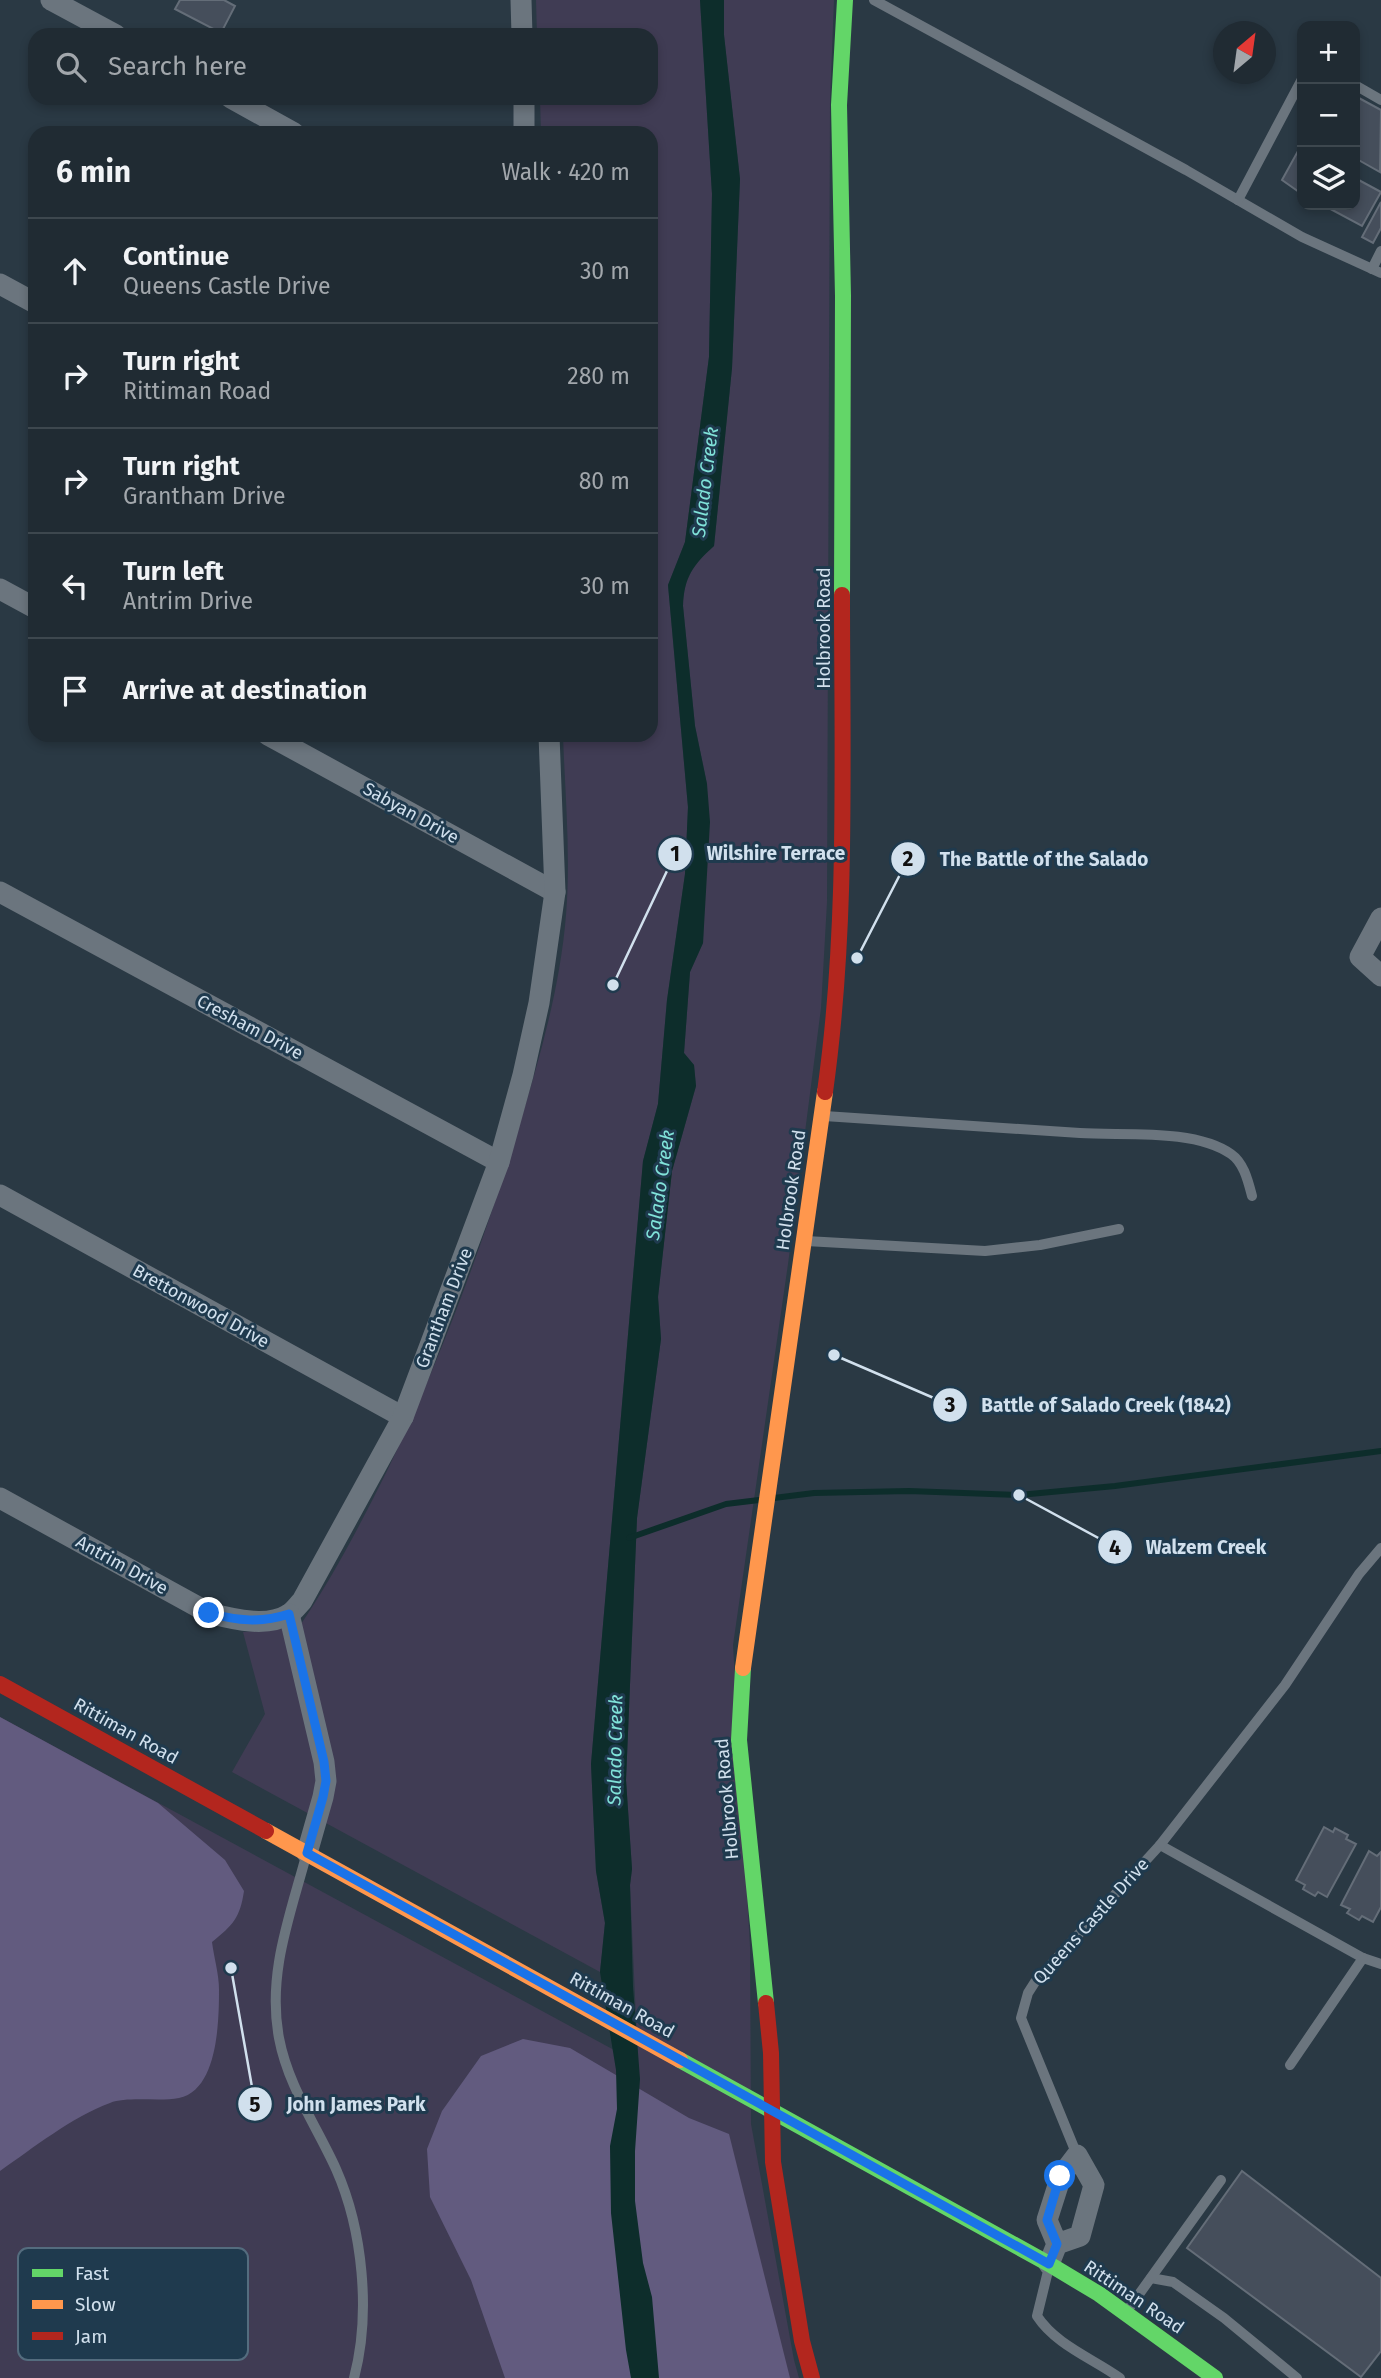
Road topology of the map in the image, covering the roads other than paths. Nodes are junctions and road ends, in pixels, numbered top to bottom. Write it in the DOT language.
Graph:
graph roads {
  1 [pos="51,0"];
  2 [pos="522,0"];
  3 [pos="845,0"];
  4 [pos="874,0"];
  5 [pos="103,28"];
  6 [pos="522,28"];
  7 [pos="1299,84"];
  8 [pos="1360,88"];
  9 [pos="1381,100"];
  10 [pos="244,105"];
  11 [pos="524,105"];
  12 [pos="281,126"];
  13 [pos="524,126"];
  14 [pos="1238,200"];
  15 [pos="1381,251"];
  16 [pos="1376,271"];
  17 [pos="0,284"];
  18 [pos="28,299"];
  19 [pos="0,589"];
  20 [pos="28,604"];
  21 [pos="281,742"];
  22 [pos="549,742"];
  23 [pos="0,892"];
  24 [pos="555,892"];
  25 [pos="1381,918"];
  26 [pos="1381,976"];
  27 [pos="821,1116"];
  28 [pos="499,1162"];
  29 [pos="0,1195"];
  30 [pos="1252,1196"];
  31 [pos="1119,1229"];
  32 [pos="803,1241"];
  33 [pos="403,1417"];
  34 [pos="0,1498"];
  35 [pos="1381,1548"];
  36 [pos="289,1614"];
  37 [pos="0,1684"];
  38 [pos="1160,1845"];
  39 [pos="307,1853"];
  40 [pos="1363,1958"];
  41 [pos="1381,1964"];
  42 [pos="1290,2065"];
  43 [pos="1077,2155"];
  44 [pos="1221,2180"];
  45 [pos="1057,2244"];
  46 [pos="1049,2264"];
  47 [pos="1151,2278"];
  48 [pos="1125,2313"];
  49 [pos="354,2378"];
  50 [pos="812,2378"];
  51 [pos="1120,2378"];
  52 [pos="1215,2378"];
  53 [pos="1297,2378"];
  1 -- 5 [label="street"];
  2 -- 6 [label="street"];
  3 -- 27 [label="street, Holbrook Road"];
  4 -- 14 [label="lane"];
  7 -- 14 [label="lane"];
  8 -- 9 [label="lane"];
  10 -- 12 [label="street"];
  11 -- 13 [label="street"];
  14 -- 16 [label="lane"];
  15 -- 16 [label="lane"];
  17 -- 18 [label="street"];
  19 -- 20 [label="street"];
  21 -- 24 [label="street, Sabyan Drive"];
  22 -- 24 [label="street, Grantham Drive"];
  23 -- 28 [label="street, Cresham Drive"];
  24 -- 28 [label="street, Grantham Drive"];
  25 -- 26 [label="street"];
  27 -- 30 [label="lane"];
  27 -- 32 [label="street, Holbrook Road"];
  28 -- 33 [label="street, Grantham Drive"];
  29 -- 33 [label="street, Brettonwood Drive"];
  31 -- 32 [label="lane"];
  32 -- 50 [label="street, Holbrook Road"];
  33 -- 36 [label="street, Grantham Drive"];
  34 -- 36 [label="street, Antrim Drive"];
  35 -- 38 [label="lane, Queens Castle Drive"];
  36 -- 39 [label="street"];
  37 -- 39 [label="street, Rittiman Road"];
  38 -- 40 [label="lane, Queens Castle Drive"];
  38 -- 43 [label="lane, Queens Castle Drive"];
  39 -- 46 [label="street, Rittiman Road"];
  39 -- 49 [label="lane"];
  40 -- 41 [label="lane, Queens Castle Drive"];
  40 -- 42 [label="lane"];
  43 -- 45 [label="street"];
  43 -- 45 [label="street, Queens Castle Drive"];
  44 -- 47 [label="lane"];
  45 -- 46 [label="street"];
  46 -- 48 [label="street, Rittiman Road"];
  46 -- 51 [label="lane"];
  47 -- 48 [label="lane"];
  47 -- 53 [label="lane"];
  48 -- 52 [label="street, Rittiman Road"];
}
